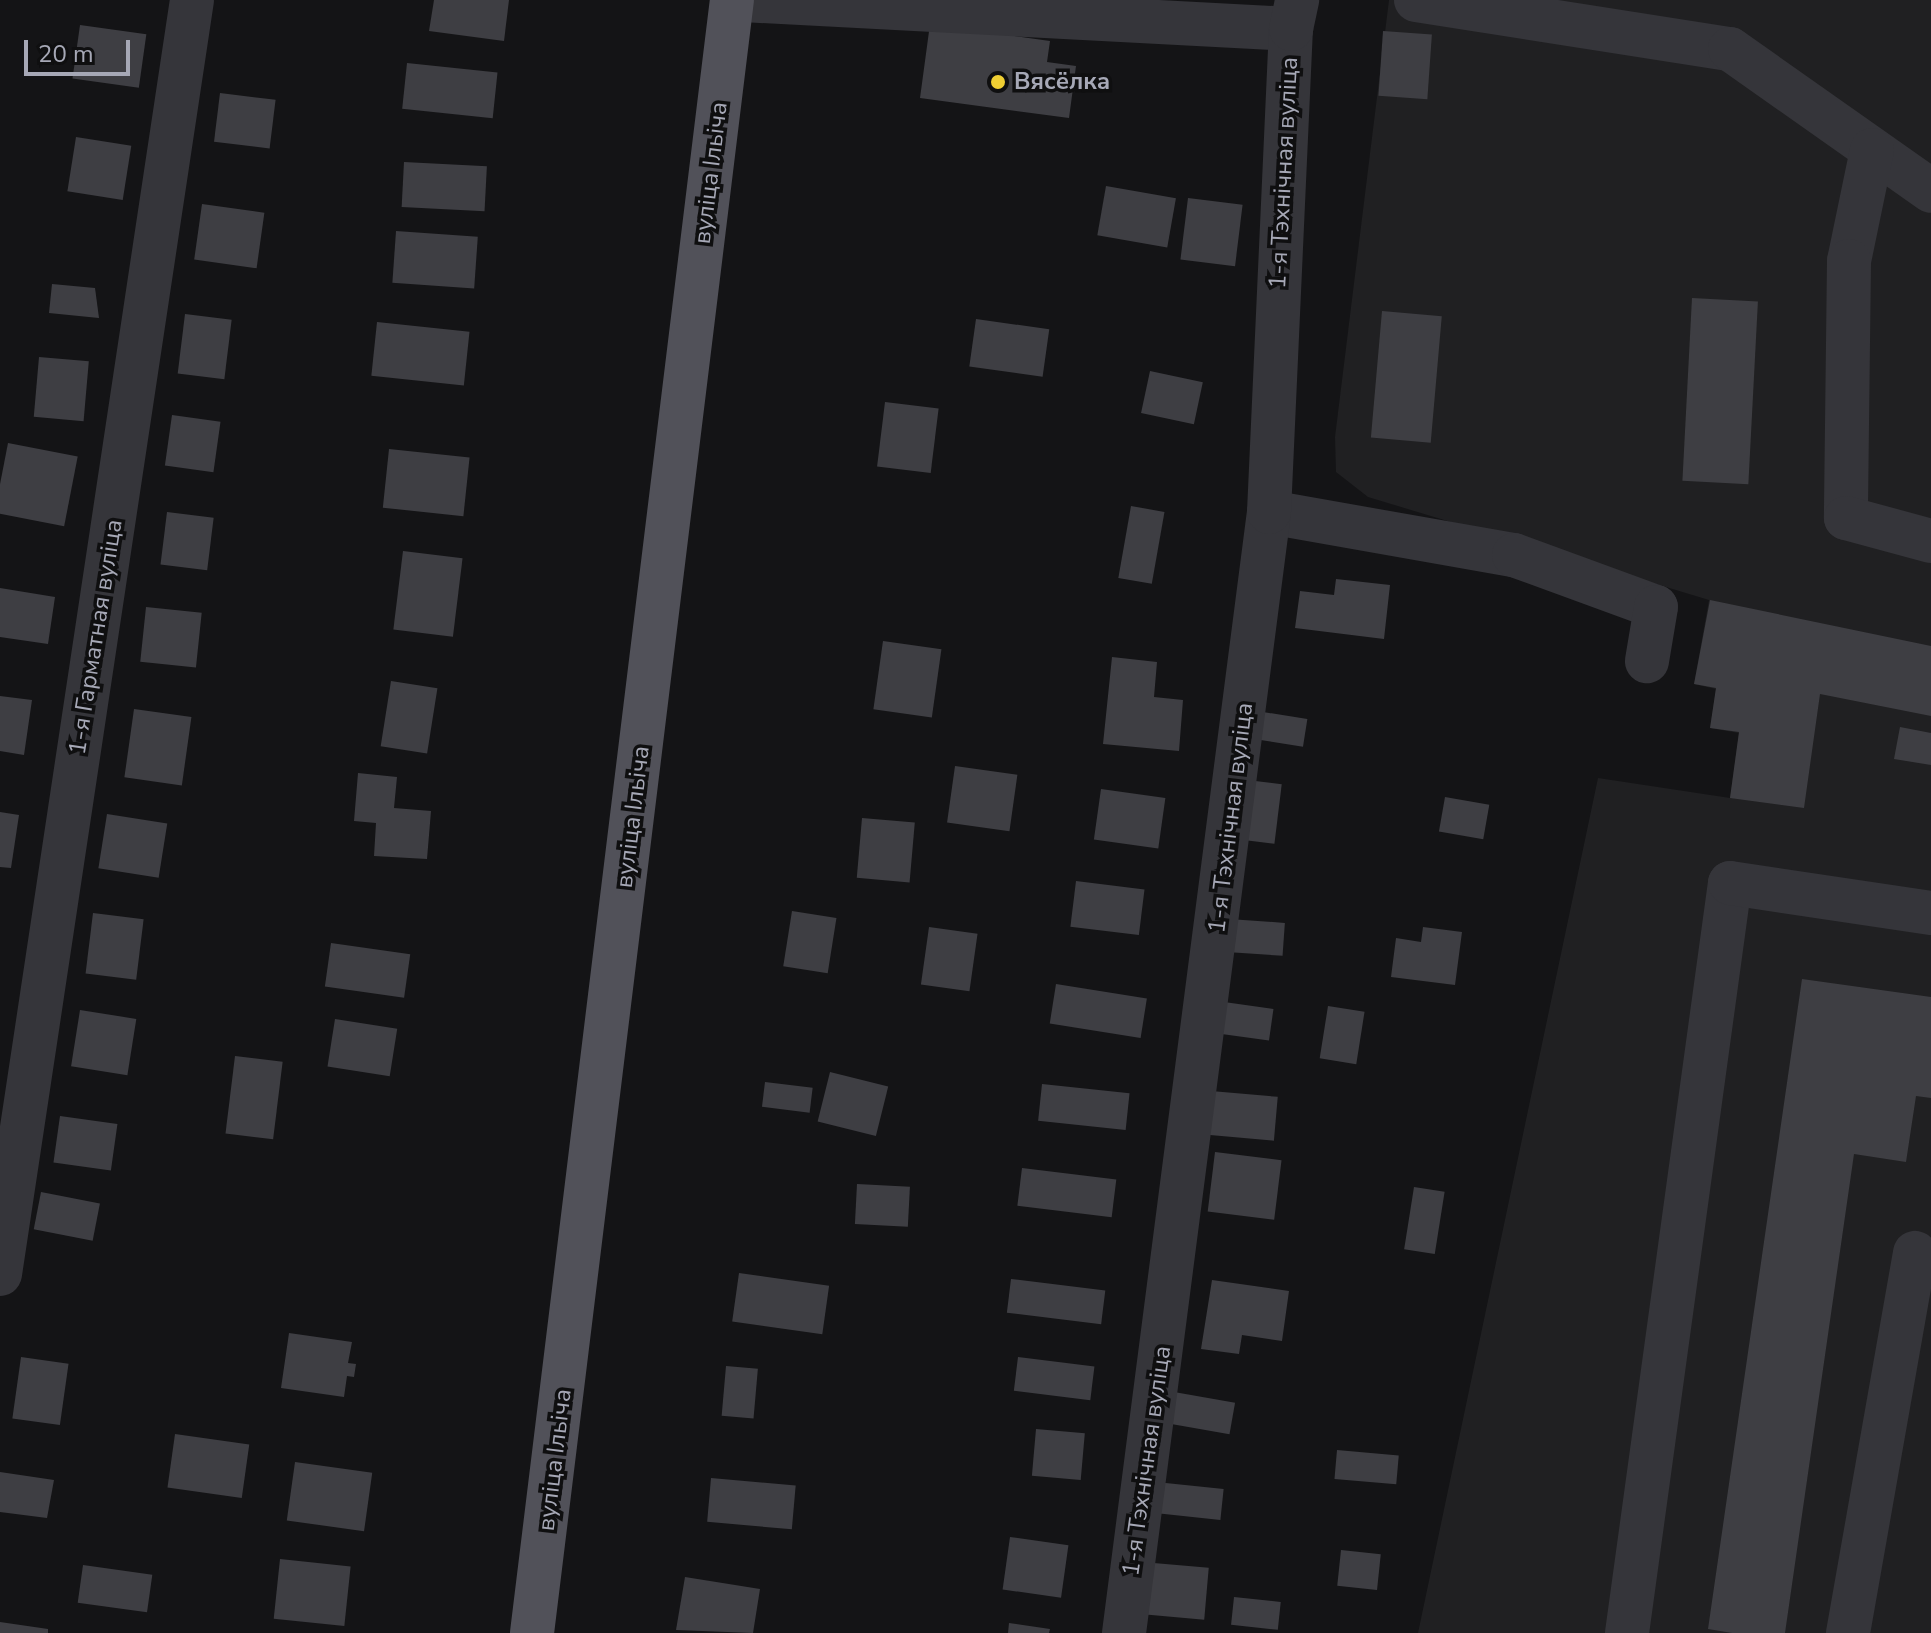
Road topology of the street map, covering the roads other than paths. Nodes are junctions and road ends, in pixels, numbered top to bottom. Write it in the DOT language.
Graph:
graph roads {
  1 [pos="192,0"];
  2 [pos="732,0"];
  3 [pos="743,0"];
  4 [pos="1416,0"];
  5 [pos="855,3"];
  6 [pos="1294,14"];
  7 [pos="1872,150"];
  8 [pos="1931,191"];
  9 [pos="1269,512"];
  10 [pos="1931,541"];
  11 [pos="1647,661"];
  12 [pos="1931,913"];
  13 [pos="1915,1253"];
  14 [pos="0,1274"];
  15 [pos="532,1633"];
  16 [pos="1124,1633"];
  17 [pos="1627,1633"];
  18 [pos="1848,1633"];
  1 -- 14 [label="street, 1-я Гарматная вуліца"];
  2 -- 15 [label="main road, вуліца Ільіча"];
  3 -- 5 [label="street"];
  4 -- 7 [label="street"];
  5 -- 6 [label="street"];
  6 -- 9 [label="street, 1-я Тэхнічная вуліца"];
  7 -- 8 [label="street"];
  7 -- 10 [label="street"];
  9 -- 11 [label="street"];
  9 -- 16 [label="street, 1-я Тэхнічная вуліца"];
  12 -- 17 [label="street"];
  13 -- 18 [label="street"];
}
